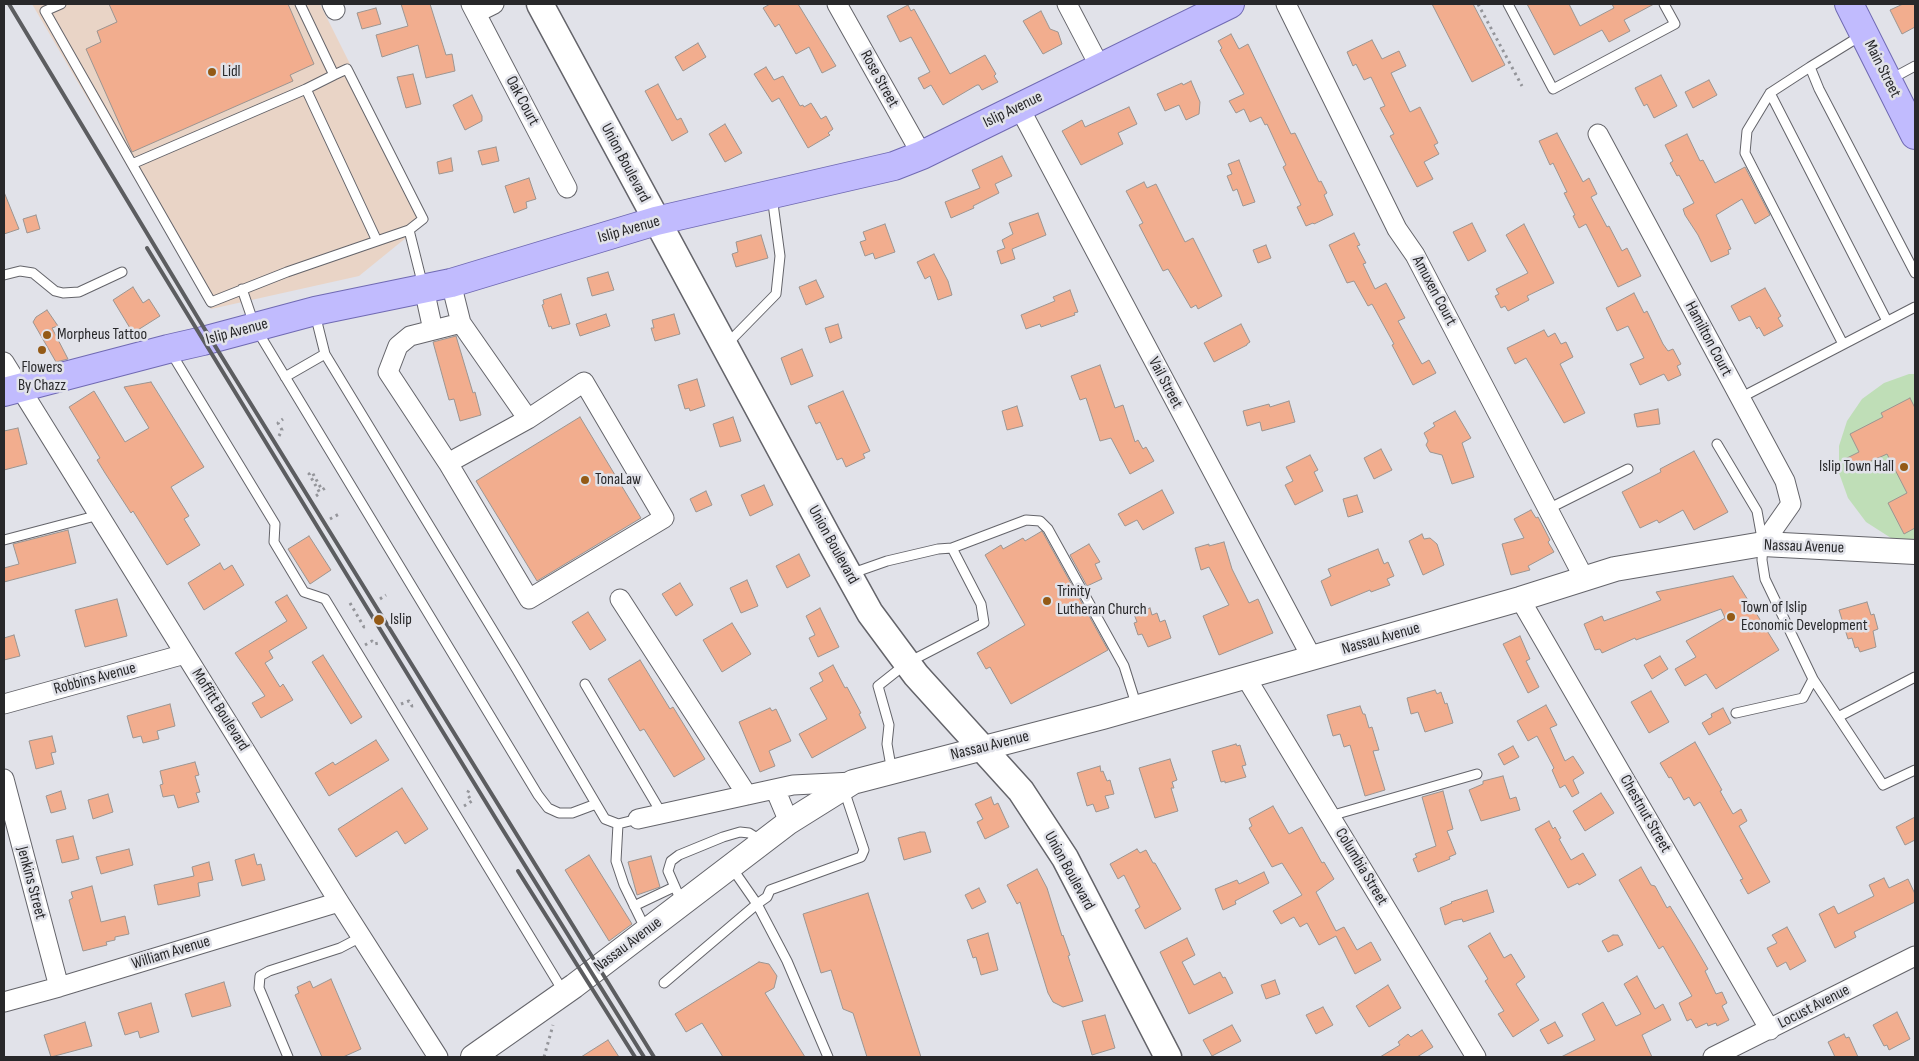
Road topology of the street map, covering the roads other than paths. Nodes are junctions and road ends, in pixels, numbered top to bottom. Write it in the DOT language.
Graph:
graph roads {
  1 [pos="61,4"];
  2 [pos="300,4"];
  3 [pos="494,4"];
  4 [pos="540,4"];
  5 [pos="837,4"];
  6 [pos="1067,4"];
  7 [pos="1230,4"];
  8 [pos="1286,4"];
  9 [pos="1508,4"];
  10 [pos="1664,4"];
  11 [pos="1849,4"];
  12 [pos="473,8"];
  13 [pos="1864,34"];
  14 [pos="1915,66"];
  15 [pos="1100,67"];
  16 [pos="1810,67"];
  17 [pos="334,75"];
  18 [pos="1888,80"];
  19 [pos="306,89"];
  20 [pos="1770,93"];
  21 [pos="1019,108"];
  22 [pos="1913,126"];
  23 [pos="1598,134"];
  24 [pos="922,155"];
  25 [pos="132,164"];
  26 [pos="567,188"];
  27 [pos="772,194"];
  28 [pos="656,221"];
  29 [pos="409,230"];
  30 [pos="376,241"];
  31 [pos="122,272"];
  32 [pos="1915,272"];
  33 [pos="4,275"];
  34 [pos="451,283"];
  35 [pos="242,289"];
  36 [pos="424,289"];
  37 [pos="1915,307"];
  38 [pos="315,311"];
  39 [pos="1887,321"];
  40 [pos="461,323"];
  41 [pos="255,327"];
  42 [pos="432,330"];
  43 [pos="1843,344"];
  44 [pos="724,347"];
  45 [pos="168,349"];
  46 [pos="325,354"];
  47 [pos="4,362"];
  48 [pos="285,376"];
  49 [pos="12,390"];
  50 [pos="1740,398"];
  51 [pos="528,419"];
  52 [pos="1717,444"];
  53 [pos="448,463"];
  54 [pos="1628,469"];
  55 [pos="1548,509"];
  56 [pos="99,515"];
  57 [pos="4,540"];
  58 [pos="1763,544"];
  59 [pos="952,548"];
  60 [pos="1915,552"];
  61 [pos="849,574"];
  62 [pos="1584,578"];
  63 [pos="620,599"];
  64 [pos="1520,599"];
  65 [pos="185,654"];
  66 [pos="1312,658"];
  67 [pos="907,662"];
  68 [pos="1245,676"];
  69 [pos="1915,677"];
  70 [pos="1813,679"];
  71 [pos="585,684"];
  72 [pos="4,704"];
  73 [pos="1137,707"];
  74 [pos="1736,713"];
  75 [pos="1838,717"];
  76 [pos="982,749"];
  77 [pos="1915,770"];
  78 [pos="892,772"];
  79 [pos="1477,774"];
  80 [pos="4,779"];
  81 [pos="848,784"];
  82 [pos="775,789"];
  83 [pos="747,795"];
  84 [pos="596,804"];
  85 [pos="662,814"];
  86 [pos="1330,816"];
  87 [pos="638,819"];
  88 [pos="789,822"];
  89 [pos="618,824"];
  90 [pos="762,842"];
  91 [pos="730,866"];
  92 [pos="678,895"];
  93 [pos="339,902"];
  94 [pos="757,904"];
  95 [pos="634,906"];
  96 [pos="646,930"];
  97 [pos="361,937"];
  98 [pos="1915,956"];
  99 [pos="664,983"];
  100 [pos="59,987"];
  101 [pos="570,990"];
  102 [pos="4,1002"];
  103 [pos="1770,1030"];
  104 [pos="288,1057"];
  105 [pos="438,1057"];
  106 [pos="473,1057"];
  107 [pos="828,1057"];
  108 [pos="1168,1057"];
  109 [pos="1476,1057"];
  110 [pos="1713,1057"];
  1 -- 25 [label="lane"];
  2 -- 17 [label="lane"];
  3 -- 12 [label="street, Oak Court"];
  4 -- 28 [label="main road, Union Boulevard"];
  5 -- 24 [label="street, Rose Street"];
  6 -- 15 [label="street"];
  7 -- 15 [label="main road, Islip Avenue"];
  8 -- 55 [label="street, Amuxen Court"];
  9 -- 10 [label="lane"];
  11 -- 13 [label="main road, Main Street"];
  12 -- 26 [label="street, Oak Court"];
  13 -- 16 [label="lane"];
  13 -- 18 [label="main road, Main Street"];
  14 -- 18 [label="lane"];
  15 -- 21 [label="main road, Islip Avenue"];
  16 -- 20 [label="lane"];
  16 -- 32 [label="lane"];
  17 -- 19 [label="lane"];
  17 -- 29 [label="lane"];
  18 -- 22 [label="main road, Main Street"];
  19 -- 25 [label="lane"];
  19 -- 30 [label="lane"];
  20 -- 39 [label="lane"];
  20 -- 43 [label="lane"];
  21 -- 24 [label="main road, Islip Avenue"];
  21 -- 66 [label="street, Vail Street"];
  23 -- 50 [label="street, Hamilton Court"];
  24 -- 27 [label="main road, Islip Avenue"];
  25 -- 35 [label="lane"];
  27 -- 28 [label="main road, Islip Avenue"];
  27 -- 44 [label="lane"];
  28 -- 34 [label="main road, Islip Avenue"];
  28 -- 44 [label="main road, Union Boulevard"];
  29 -- 30 [label="lane"];
  29 -- 36 [label="lane"];
  30 -- 35 [label="lane"];
  31 -- 33 [label="lane"];
  34 -- 36 [label="main road, Islip Avenue"];
  34 -- 40 [label="street"];
  35 -- 41 [label="lane"];
  36 -- 38 [label="main road, Islip Avenue"];
  36 -- 42 [label="street"];
  37 -- 39 [label="lane"];
  38 -- 41 [label="main road, Islip Avenue"];
  38 -- 46 [label="lane"];
  39 -- 43 [label="lane"];
  40 -- 42 [label="street"];
  40 -- 51 [label="street"];
  41 -- 45 [label="main road, Islip Avenue"];
  41 -- 48 [label="lane"];
  42 -- 53 [label="street"];
  43 -- 50 [label="lane"];
  44 -- 61 [label="main road, Union Boulevard"];
  45 -- 49 [label="main road, Islip Avenue"];
  45 -- 101 [label="lane"];
  46 -- 48 [label="lane"];
  46 -- 84 [label="lane"];
  47 -- 49 [label="street, Moffitt Boulevard"];
  48 -- 84 [label="lane"];
  49 -- 56 [label="street, Moffitt Boulevard"];
  50 -- 58 [label="street, Hamilton Court"];
  51 -- 53 [label="street"];
  51 -- 53 [label="street"];
  52 -- 58 [label="lane"];
  54 -- 55 [label="lane"];
  55 -- 62 [label="street, Amuxen Court"];
  56 -- 57 [label="lane"];
  56 -- 65 [label="street, Moffitt Boulevard"];
  58 -- 60 [label="street, Nassau Avenue"];
  58 -- 62 [label="street, Nassau Avenue"];
  58 -- 70 [label="lane"];
  59 -- 61 [label="lane"];
  59 -- 67 [label="lane"];
  59 -- 73 [label="lane"];
  61 -- 67 [label="main road, Union Boulevard"];
  62 -- 64 [label="street, Nassau Avenue"];
  63 -- 83 [label="street"];
  64 -- 66 [label="street, Nassau Avenue"];
  64 -- 103 [label="street, Chestnut Street"];
  65 -- 72 [label="street, Robbins Avenue"];
  65 -- 93 [label="street, Moffitt Boulevard"];
  66 -- 68 [label="street, Nassau Avenue"];
  67 -- 76 [label="main road, Union Boulevard"];
  67 -- 78 [label="lane"];
  68 -- 73 [label="street, Nassau Avenue"];
  68 -- 86 [label="street, Columbia Street"];
  69 -- 75 [label="lane"];
  70 -- 74 [label="lane"];
  70 -- 75 [label="lane"];
  71 -- 85 [label="lane"];
  73 -- 76 [label="street, Nassau Avenue"];
  75 -- 77 [label="lane"];
  76 -- 78 [label="street, Nassau Avenue"];
  76 -- 108 [label="main road, Union Boulevard"];
  78 -- 81 [label="street, Nassau Avenue"];
  79 -- 86 [label="lane"];
  80 -- 100 [label="street, Jenkins Street"];
  81 -- 82 [label="street, Nassau Avenue"];
  81 -- 88 [label="street, Nassau Avenue"];
  81 -- 94 [label="lane"];
  82 -- 83 [label="street, Nassau Avenue"];
  82 -- 88 [label="street"];
  83 -- 85 [label="street, Nassau Avenue"];
  84 -- 89 [label="lane"];
  85 -- 87 [label="street, Nassau Avenue"];
  86 -- 109 [label="street, Columbia Street"];
  87 -- 89 [label="lane"];
  88 -- 90 [label="street, Nassau Avenue"];
  89 -- 95 [label="lane"];
  90 -- 91 [label="street, Nassau Avenue"];
  90 -- 92 [label="lane"];
  91 -- 92 [label="street, Nassau Avenue"];
  91 -- 94 [label="lane"];
  92 -- 95 [label="lane"];
  92 -- 96 [label="street, Nassau Avenue"];
  93 -- 97 [label="street, Moffitt Boulevard"];
  93 -- 100 [label="street, William Avenue"];
  94 -- 99 [label="lane"];
  94 -- 107 [label="lane"];
  95 -- 96 [label="lane"];
  96 -- 101 [label="street, Nassau Avenue"];
  97 -- 104 [label="lane"];
  97 -- 105 [label="street, Moffitt Boulevard"];
  98 -- 103 [label="street, Locust Avenue"];
  100 -- 102 [label="street, William Avenue"];
  101 -- 106 [label="street, Nassau Avenue"];
  103 -- 110 [label="street, Locust Avenue"];
}
